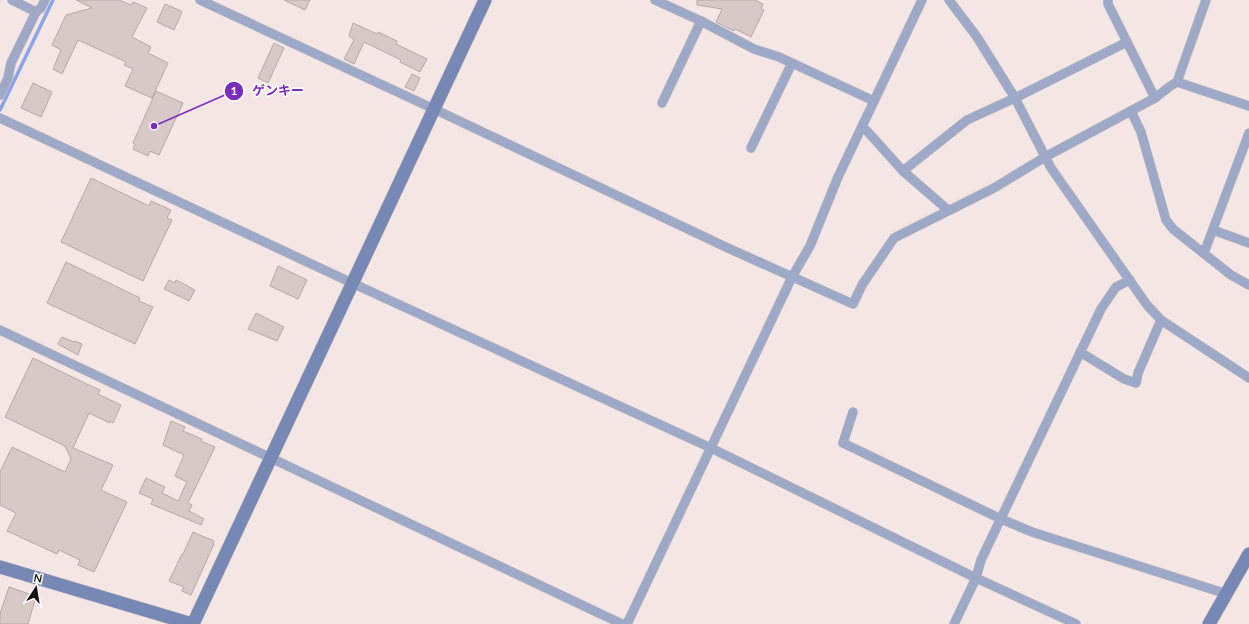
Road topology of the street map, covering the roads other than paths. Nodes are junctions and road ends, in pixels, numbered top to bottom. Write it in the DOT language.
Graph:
graph roads {
  1 [pos="12,0"];
  2 [pos="45,0"];
  3 [pos="200,0"];
  4 [pos="485,0"];
  5 [pos="655,0"];
  6 [pos="922,0"];
  7 [pos="949,0"];
  8 [pos="1108,0"];
  9 [pos="1206,0"];
  10 [pos="667,2"];
  11 [pos="36,12"];
  12 [pos="701,21"];
  13 [pos="1127,42"];
  14 [pos="792,63"];
  15 [pos="1177,82"];
  16 [pos="0,95"];
  17 [pos="1015,98"];
  18 [pos="1156,98"];
  19 [pos="874,101"];
  20 [pos="662,102"];
  21 [pos="1249,106"];
  22 [pos="434,109"];
  23 [pos="1131,112"];
  24 [pos="0,118"];
  25 [pos="862,127"];
  26 [pos="1249,133"];
  27 [pos="750,148"];
  28 [pos="1045,157"];
  29 [pos="903,171"];
  30 [pos="948,210"];
  31 [pos="1213,230"];
  32 [pos="1249,243"];
  33 [pos="1204,254"];
  34 [pos="792,277"];
  35 [pos="1130,280"];
  36 [pos="352,283"];
  37 [pos="1249,285"];
  38 [pos="1161,320"];
  39 [pos="0,330"];
  40 [pos="1080,352"];
  41 [pos="1249,378"];
  42 [pos="853,412"];
  43 [pos="711,448"];
  44 [pos="271,458"];
  45 [pos="1001,519"];
  46 [pos="1248,558"];
  47 [pos="0,567"];
  48 [pos="976,578"];
  49 [pos="1227,594"];
  50 [pos="192,624"];
  51 [pos="622,624"];
  52 [pos="627,624"];
  53 [pos="954,624"];
  54 [pos="1076,624"];
  55 [pos="1209,624"];
  1 -- 11 [label="street"];
  2 -- 11 [label="street"];
  3 -- 22 [label="street"];
  4 -- 22 [label="street"];
  5 -- 10 [label="street"];
  6 -- 19 [label="street"];
  7 -- 17 [label="street"];
  8 -- 13 [label="street"];
  9 -- 15 [label="street"];
  10 -- 12 [label="street"];
  11 -- 16 [label="street"];
  12 -- 14 [label="street"];
  12 -- 20 [label="street"];
  13 -- 17 [label="street"];
  13 -- 18 [label="street"];
  14 -- 19 [label="street"];
  14 -- 27 [label="street"];
  15 -- 18 [label="street"];
  15 -- 21 [label="street"];
  17 -- 28 [label="street"];
  17 -- 29 [label="street"];
  18 -- 23 [label="street"];
  19 -- 25 [label="street"];
  22 -- 34 [label="street"];
  22 -- 36 [label="street"];
  23 -- 28 [label="street"];
  23 -- 33 [label="street"];
  24 -- 36 [label="street"];
  25 -- 29 [label="street"];
  25 -- 34 [label="street"];
  26 -- 31 [label="street"];
  28 -- 30 [label="street"];
  28 -- 35 [label="street"];
  29 -- 30 [label="street"];
  30 -- 34 [label="street"];
  31 -- 32 [label="street"];
  31 -- 33 [label="street"];
  33 -- 37 [label="street"];
  34 -- 43 [label="street"];
  35 -- 38 [label="street"];
  35 -- 40 [label="street"];
  36 -- 43 [label="street"];
  36 -- 44 [label="street"];
  38 -- 40 [label="street"];
  38 -- 41 [label="street"];
  39 -- 44 [label="street"];
  40 -- 45 [label="street"];
  42 -- 45 [label="street"];
  43 -- 48 [label="street"];
  43 -- 52 [label="street"];
  44 -- 50 [label="street"];
  44 -- 51 [label="street"];
  45 -- 48 [label="street"];
  45 -- 49 [label="street"];
  46 -- 49 [label="street"];
  47 -- 50 [label="street"];
  48 -- 53 [label="street"];
  48 -- 54 [label="street"];
  49 -- 55 [label="street"];
}
